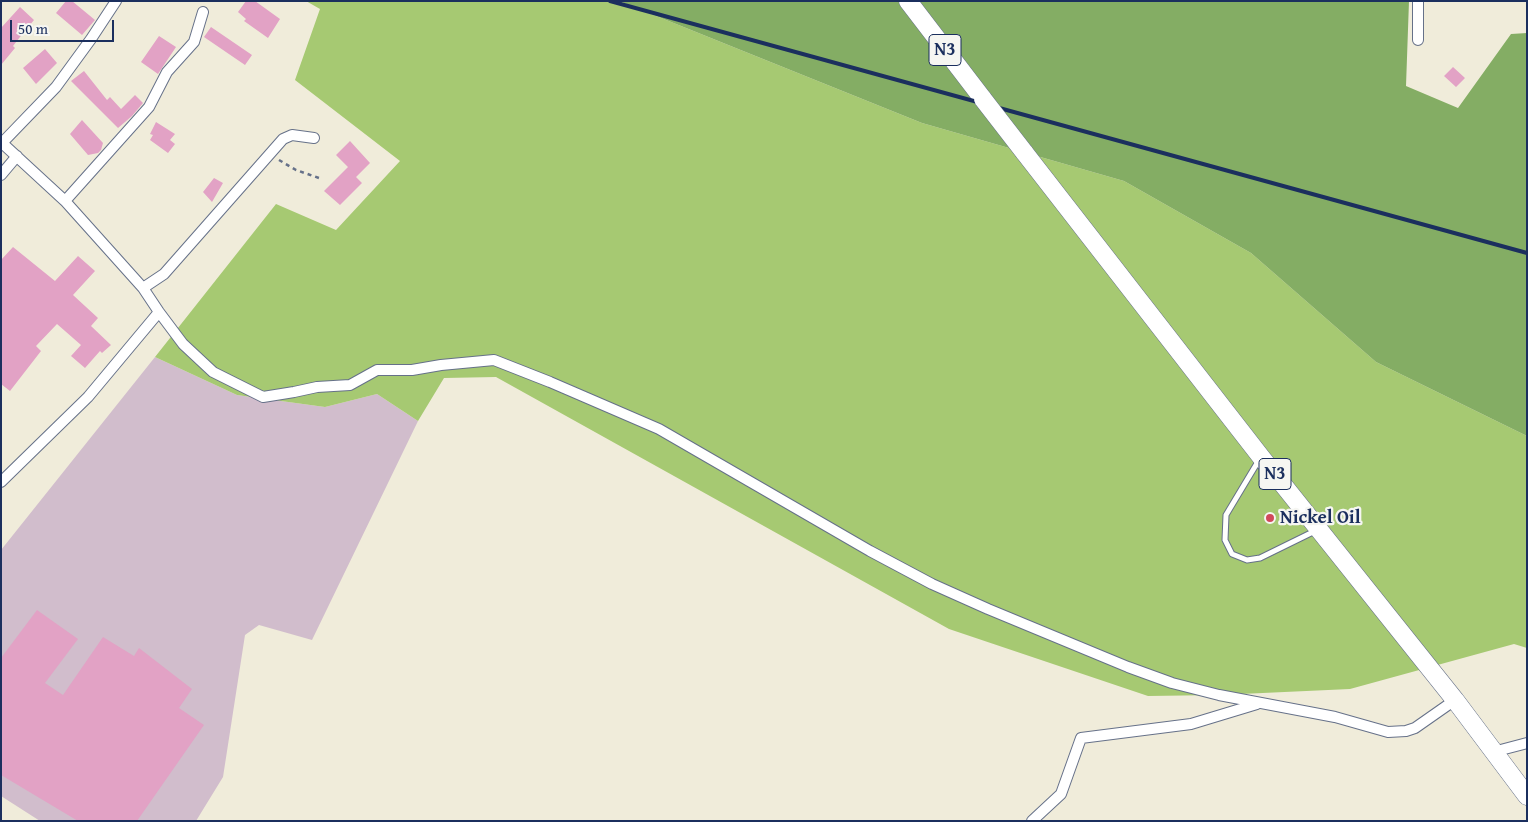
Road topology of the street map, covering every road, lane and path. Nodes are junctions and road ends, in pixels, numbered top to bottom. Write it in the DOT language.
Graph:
graph roads {
  1 [pos="116,1"];
  2 [pos="908,1"];
  3 [pos="1418,1"];
  4 [pos="203,12"];
  5 [pos="1418,40"];
  6 [pos="314,138"];
  7 [pos="2,142"];
  8 [pos="270,154"];
  9 [pos="17,156"];
  10 [pos="1,175"];
  11 [pos="319,178"];
  12 [pos="65,201"];
  13 [pos="143,288"];
  14 [pos="159,312"];
  15 [pos="1261,457"];
  16 [pos="1,482"];
  17 [pos="1319,530"];
  18 [pos="1455,700"];
  19 [pos="1260,703"];
  20 [pos="1527,742"];
  21 [pos="1493,752"];
  22 [pos="1527,796"];
  23 [pos="1032,821"];
  1 -- 7 [label="street"];
  2 -- 15 [label="highway, N3, bridge"];
  3 -- 5 [label="street"];
  4 -- 12 [label="street"];
  6 -- 8 [label="street"];
  7 -- 9 [label="street"];
  8 -- 11 [label="path"];
  8 -- 13 [label="street"];
  9 -- 10 [label="street"];
  9 -- 12 [label="street"];
  12 -- 13 [label="street"];
  13 -- 14 [label="street"];
  14 -- 16 [label="street"];
  14 -- 19 [label="street"];
  15 -- 17 [label="highway, N3"];
  15 -- 17 [label="lane"];
  17 -- 18 [label="highway, N3"];
  18 -- 19 [label="street"];
  18 -- 21 [label="highway, N3"];
  19 -- 23 [label="street"];
  20 -- 21 [label="street"];
  21 -- 22 [label="highway, N3"];
}
